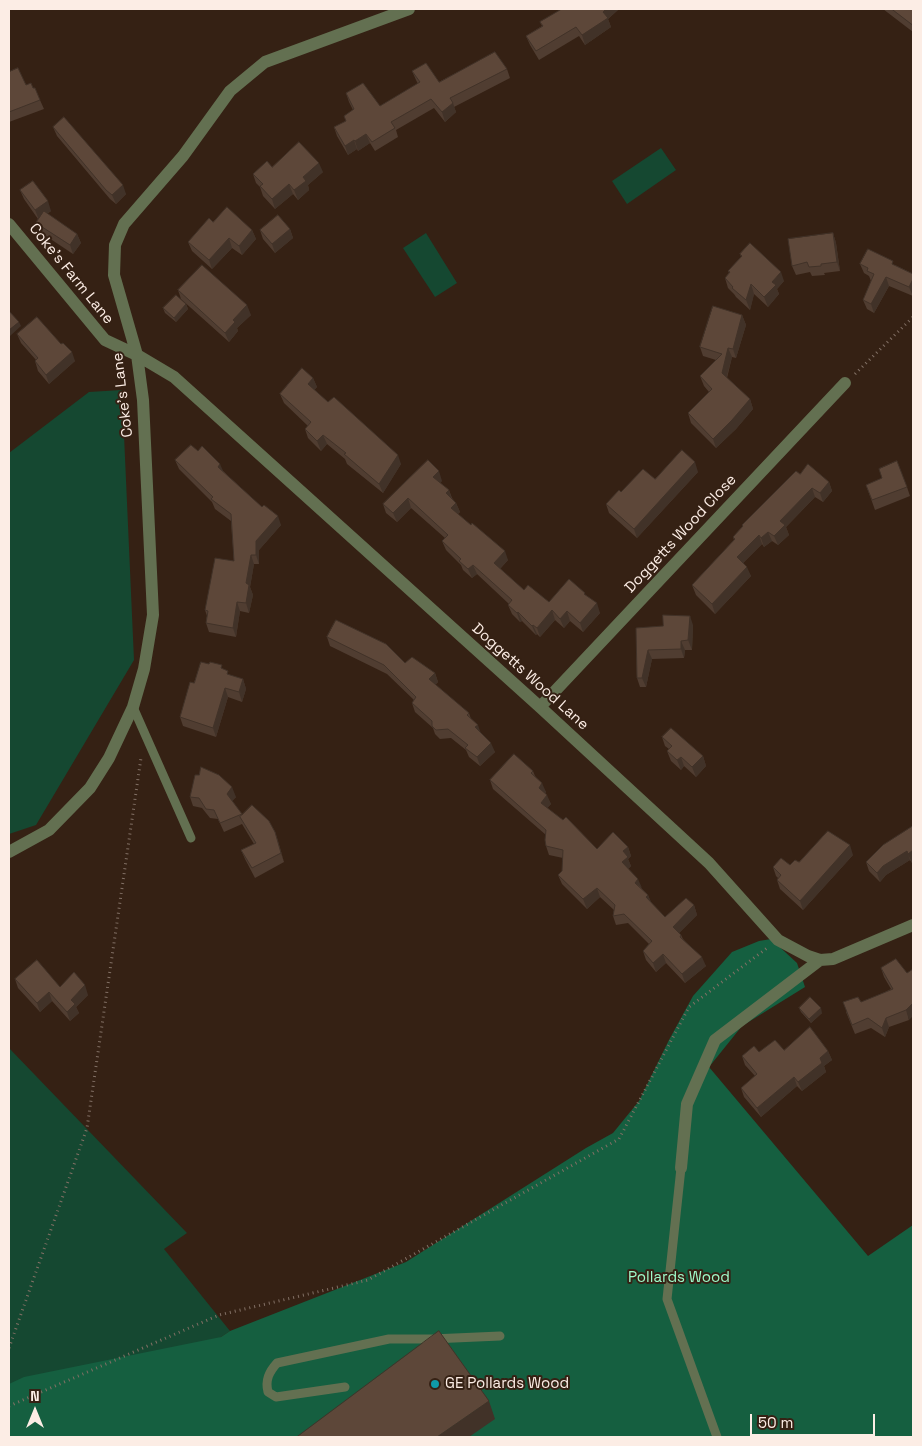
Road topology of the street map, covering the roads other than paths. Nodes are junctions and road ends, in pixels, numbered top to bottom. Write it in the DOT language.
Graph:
graph roads {
  1 [pos="409,9"];
  2 [pos="9,224"];
  3 [pos="137,355"];
  4 [pos="845,383"];
  5 [pos="133,707"];
  6 [pos="540,707"];
  7 [pos="191,838"];
  8 [pos="9,852"];
  9 [pos="913,925"];
  10 [pos="820,960"];
  11 [pos="681,1168"];
  12 [pos="500,1336"];
  13 [pos="345,1387"];
  14 [pos="717,1437"];
  1 -- 3 [label="street, Coke's Lane"];
  2 -- 3 [label="street, Coke's Farm Lane"];
  3 -- 5 [label="street, Coke's Lane"];
  3 -- 6 [label="street, Doggetts Wood Lane"];
  4 -- 6 [label="street, Doggetts Wood Close"];
  5 -- 7 [label="lane"];
  5 -- 8 [label="street, Coke's Lane"];
  6 -- 10 [label="street, Doggetts Wood Lane"];
  9 -- 10 [label="street"];
  10 -- 11 [label="street"];
  11 -- 14 [label="lane"];
  12 -- 13 [label="lane"];
}
